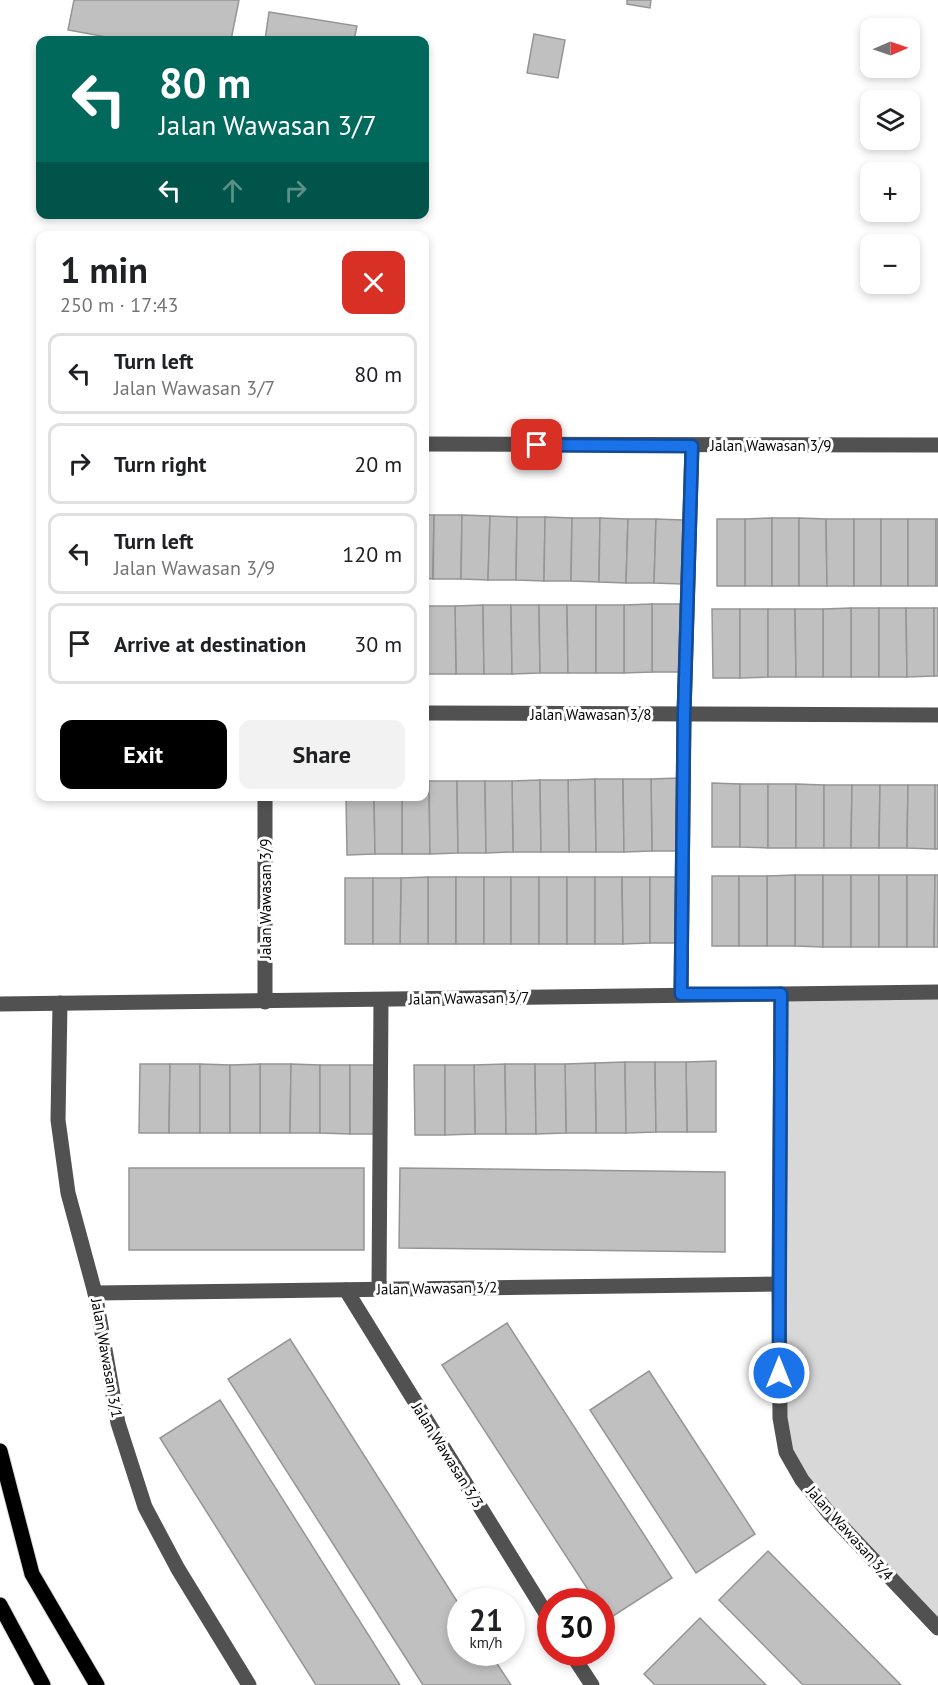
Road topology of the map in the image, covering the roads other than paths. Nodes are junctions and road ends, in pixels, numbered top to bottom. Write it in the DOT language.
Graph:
graph roads {
  1 [pos="429,444"];
  2 [pos="938,445"];
  3 [pos="692,446"];
  4 [pos="429,713"];
  5 [pos="684,714"];
  6 [pos="938,715"];
  7 [pos="265,801"];
  8 [pos="938,992"];
  9 [pos="681,994"];
  10 [pos="781,994"];
  11 [pos="381,1000"];
  12 [pos="265,1002"];
  13 [pos="60,1003"];
  14 [pos="0,1004"];
  15 [pos="778,1284"];
  16 [pos="379,1288"];
  17 [pos="345,1290"];
  18 [pos="95,1293"];
  19 [pos="0,1451"];
  20 [pos="537,1599"];
  21 [pos="0,1605"];
  22 [pos="938,1628"];
  23 [pos="580,1666"];
  24 [pos="43,1685"];
  25 [pos="97,1685"];
  26 [pos="249,1685"];
  27 [pos="592,1685"];
  1 -- 3 [label="street, Jalan Wawasan 3/9"];
  2 -- 3 [label="street, Jalan Wawasan 3/9"];
  3 -- 5 [label="street"];
  4 -- 5 [label="street, Jalan Wawasan 3/8"];
  5 -- 6 [label="street, Jalan Wawasan 3/8"];
  5 -- 9 [label="street"];
  7 -- 12 [label="street, Jalan Wawasan 3/9"];
  8 -- 10 [label="street, Jalan Wawasan 3/7"];
  9 -- 10 [label="street, Jalan Wawasan 3/7"];
  9 -- 11 [label="street, Jalan Wawasan 3/7"];
  10 -- 15 [label="street, Jalan Wawasan 3/4"];
  11 -- 12 [label="street, Jalan Wawasan 3/7"];
  11 -- 16 [label="street"];
  12 -- 13 [label="street, Jalan Wawasan 3/7"];
  13 -- 14 [label="street, Jalan Wawasan 3/7"];
  13 -- 18 [label="street, Jalan Wawasan 3/1"];
  15 -- 16 [label="street, Jalan Wawasan 3/2"];
  15 -- 22 [label="street, Jalan Wawasan 3/4"];
  16 -- 17 [label="street, Jalan Wawasan 3/2"];
  17 -- 18 [label="street, Jalan Wawasan 3/2"];
  17 -- 20 [label="street, Jalan Wawasan 3/3"];
  18 -- 26 [label="street, Jalan Wawasan 3/1"];
  19 -- 25 [label="main road"];
  21 -- 24 [label="main road"];
  23 -- 27 [label="street"];
}
